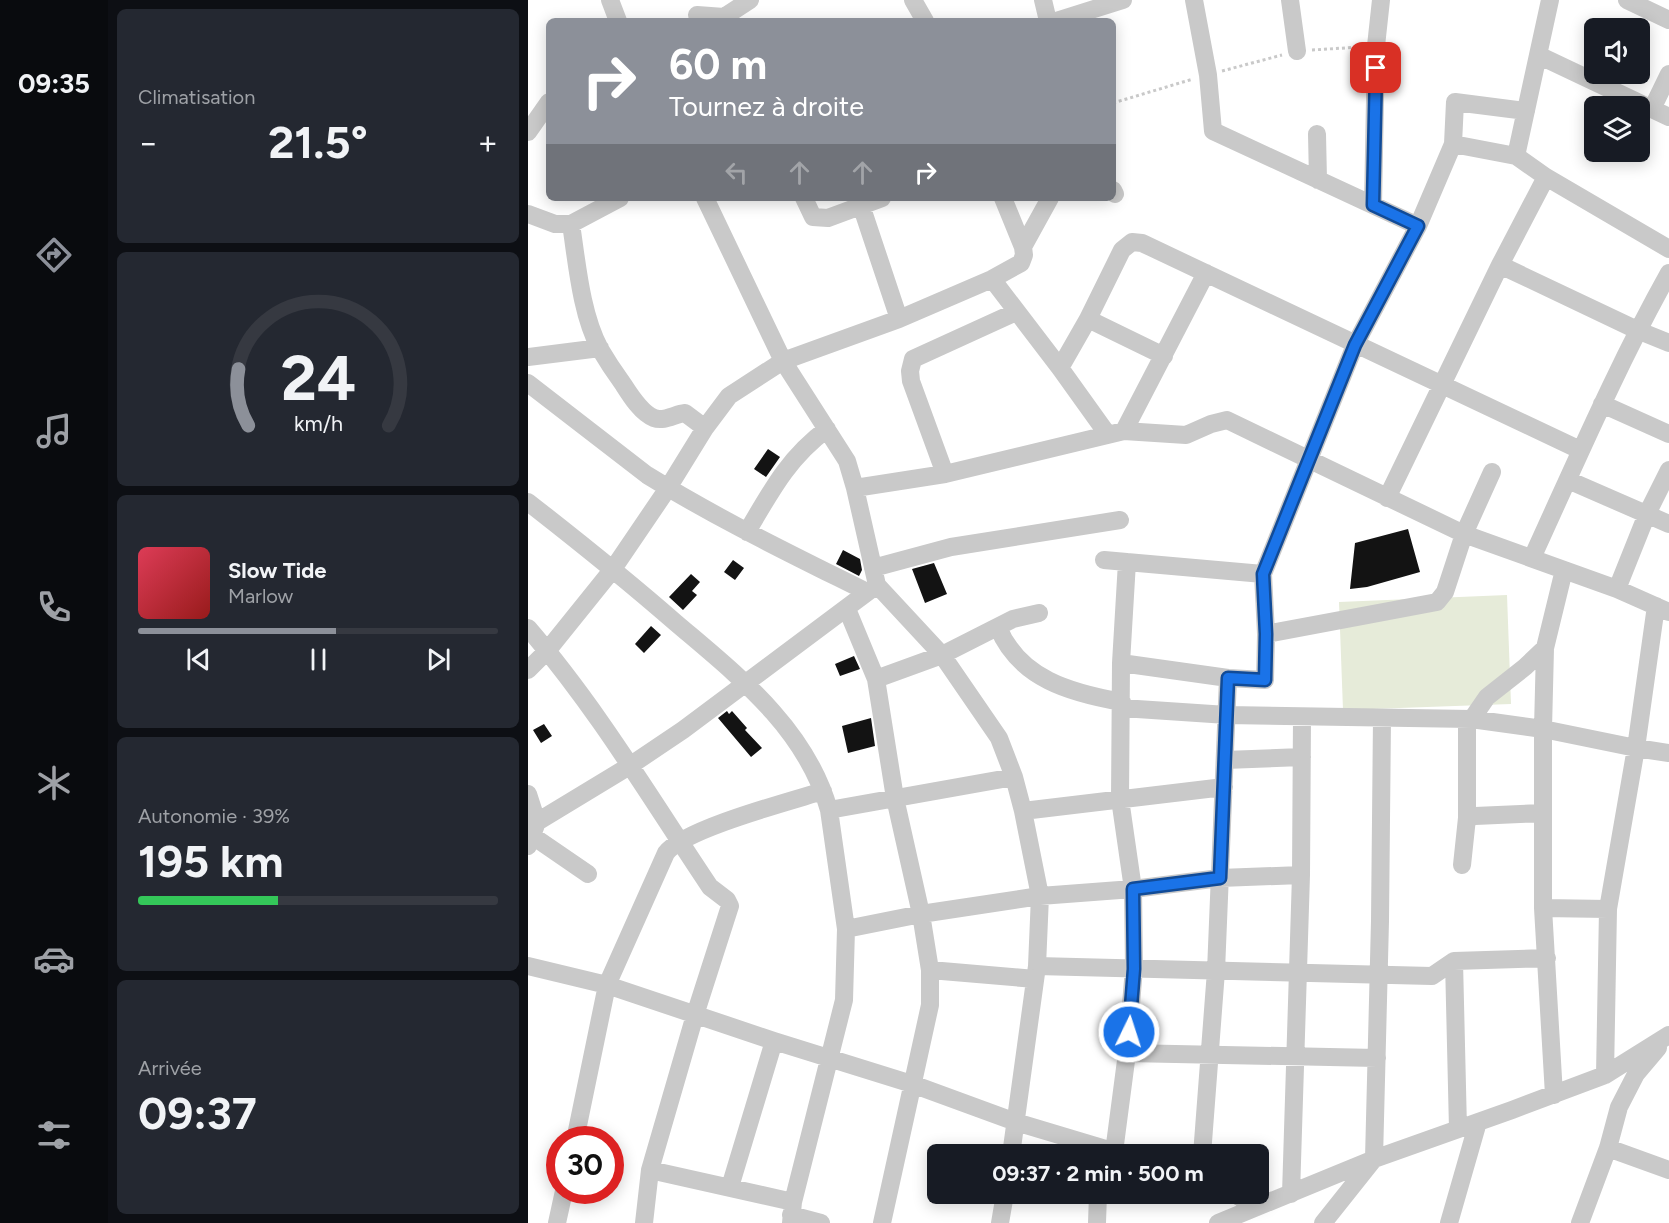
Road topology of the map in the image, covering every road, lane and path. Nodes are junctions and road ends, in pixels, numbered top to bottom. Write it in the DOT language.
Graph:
graph roads {
  1 [pos="610,0"];
  2 [pos="913,0"];
  3 [pos="1043,0"];
  4 [pos="1123,0"];
  5 [pos="1194,0"];
  6 [pos="1290,0"];
  7 [pos="1381,0"];
  8 [pos="1550,0"];
  9 [pos="1627,0"];
  10 [pos="745,9"];
  11 [pos="698,12"];
  12 [pos="617,18"];
  13 [pos="923,18"];
  14 [pos="1047,18"];
  15 [pos="1066,18"];
  16 [pos="1669,20"];
  17 [pos="1376,46"];
  18 [pos="1297,51"];
  19 [pos="1538,55"];
  20 [pos="1669,74"];
  21 [pos="1208,75"];
  22 [pos="1116,102"];
  23 [pos="546,106"];
  24 [pos="1652,109"];
  25 [pos="1526,111"];
  26 [pos="1669,117"];
  27 [pos="528,132"];
  28 [pos="1317,134"];
  29 [pos="1453,144"];
  30 [pos="1516,156"];
  31 [pos="1546,177"];
  32 [pos="1318,180"];
  33 [pos="614,201"];
  34 [pos="706,201"];
  35 [pos="805,201"];
  36 [pos="873,201"];
  37 [pos="1004,201"];
  38 [pos="1048,201"];
  39 [pos="861,205"];
  40 [pos="1373,205"];
  41 [pos="528,214"];
  42 [pos="571,224"];
  43 [pos="1418,226"];
  44 [pos="1023,247"];
  45 [pos="1669,249"];
  46 [pos="1500,265"];
  47 [pos="1206,273"];
  48 [pos="1669,273"];
  49 [pos="992,279"];
  50 [pos="1016,312"];
  51 [pos="1088,319"];
  52 [pos="899,320"];
  53 [pos="1637,330"];
  54 [pos="1669,343"];
  55 [pos="1355,345"];
  56 [pos="600,348"];
  57 [pos="1164,356"];
  58 [pos="528,357"];
  59 [pos="783,361"];
  60 [pos="1060,368"];
  61 [pos="528,382"];
  62 [pos="1443,385"];
  63 [pos="1602,404"];
  64 [pos="705,428"];
  65 [pos="827,429"];
  66 [pos="1116,433"];
  67 [pos="1669,434"];
  68 [pos="1580,450"];
  69 [pos="1309,459"];
  70 [pos="1669,470"];
  71 [pos="1492,472"];
  72 [pos="945,474"];
  73 [pos="1568,480"];
  74 [pos="668,488"];
  75 [pos="855,488"];
  76 [pos="1387,498"];
  77 [pos="528,502"];
  78 [pos="1647,514"];
  79 [pos="1120,520"];
  80 [pos="1669,524"];
  81 [pos="747,532"];
  82 [pos="1464,534"];
  83 [pos="1532,558"];
  84 [pos="1104,560"];
  85 [pos="1127,562"];
  86 [pos="613,569"];
  87 [pos="1564,570"];
  88 [pos="1263,574"];
  89 [pos="872,581"];
  90 [pos="1617,589"];
  91 [pos="847,609"];
  92 [pos="1662,609"];
  93 [pos="1039,613"];
  94 [pos="998,627"];
  95 [pos="528,628"];
  96 [pos="1266,634"];
  97 [pos="1545,648"];
  98 [pos="547,651"];
  99 [pos="942,655"];
  100 [pos="1121,663"];
  101 [pos="528,670"];
  102 [pos="1228,678"];
  103 [pos="876,679"];
  104 [pos="746,682"];
  105 [pos="1122,705"];
  106 [pos="1227,715"];
  107 [pos="1302,717"];
  108 [pos="1382,718"];
  109 [pos="1472,719"];
  110 [pos="1543,729"];
  111 [pos="1636,748"];
  112 [pos="1669,753"];
  113 [pos="1302,757"];
  114 [pos="1225,760"];
  115 [pos="631,765"];
  116 [pos="1014,777"];
  117 [pos="1224,787"];
  118 [pos="824,791"];
  119 [pos="528,794"];
  120 [pos="895,798"];
  121 [pos="1120,800"];
  122 [pos="829,810"];
  123 [pos="1023,811"];
  124 [pos="1542,813"];
  125 [pos="1467,818"];
  126 [pos="532,834"];
  127 [pos="679,841"];
  128 [pos="1462,865"];
  129 [pos="588,874"];
  130 [pos="1301,875"];
  131 [pos="1220,878"];
  132 [pos="1133,889"];
  133 [pos="1040,896"];
  134 [pos="1543,908"];
  135 [pos="1608,909"];
  136 [pos="921,914"];
  137 [pos="846,928"];
  138 [pos="1547,958"];
  139 [pos="1454,961"];
  140 [pos="528,966"];
  141 [pos="1134,969"];
  142 [pos="930,970"];
  143 [pos="1216,971"];
  144 [pos="1036,972"];
  145 [pos="1297,973"];
  146 [pos="1379,975"];
  147 [pos="607,986"];
  148 [pos="695,1015"];
  149 [pos="1669,1035"];
  150 [pos="774,1041"];
  151 [pos="1127,1053"];
  152 [pos="1211,1055"];
  153 [pos="1294,1057"];
  154 [pos="1377,1058"];
  155 [pos="828,1059"];
  156 [pos="1605,1075"];
  157 [pos="912,1084"];
  158 [pos="1554,1095"];
  159 [pos="1016,1122"];
  160 [pos="1478,1122"];
  161 [pos="578,1126"];
  162 [pos="1458,1129"];
  163 [pos="1013,1144"];
  164 [pos="1084,1144"];
  165 [pos="1110,1144"];
  166 [pos="1203,1144"];
  167 [pos="1608,1148"];
  168 [pos="1374,1159"];
  169 [pos="650,1170"];
  170 [pos="1669,1170"];
  171 [pos="730,1187"];
  172 [pos="1291,1194"];
  173 [pos="561,1204"];
  174 [pos="1003,1204"];
  175 [pos="1098,1204"];
  176 [pos="1252,1204"];
  177 [pos="1257,1207"];
  178 [pos="792,1213"];
  179 [pos="557,1223"];
  180 [pos="644,1223"];
  181 [pos="821,1223"];
  182 [pos="882,1223"];
  183 [pos="1000,1223"];
  184 [pos="1097,1223"];
  185 [pos="1218,1223"];
  186 [pos="1323,1223"];
  187 [pos="1449,1223"];
  188 [pos="1580,1223"];
  1 -- 12 [label="street"];
  2 -- 13 [label="street"];
  3 -- 14 [label="street"];
  4 -- 15 [label="street"];
  5 -- 21 [label="street"];
  6 -- 18 [label="street"];
  7 -- 17 [label="street"];
  8 -- 19 [label="street"];
  9 -- 16 [label="street"];
  10 -- 11 [label="street"];
  17 -- 18 [label="path"];
  17 -- 40 [label="street"];
  18 -- 21 [label="path"];
  19 -- 24 [label="street"];
  19 -- 25 [label="street"];
  20 -- 24 [label="street"];
  21 -- 22 [label="path"];
  21 -- 32 [label="street"];
  23 -- 27 [label="street"];
  24 -- 26 [label="street"];
  25 -- 29 [label="street"];
  25 -- 30 [label="street"];
  28 -- 32 [label="street"];
  29 -- 30 [label="street"];
  29 -- 43 [label="street"];
  30 -- 31 [label="street"];
  31 -- 45 [label="street"];
  31 -- 46 [label="street"];
  32 -- 40 [label="street"];
  33 -- 42 [label="street"];
  34 -- 59 [label="street"];
  35 -- 39 [label="street"];
  36 -- 39 [label="street"];
  37 -- 44 [label="street"];
  38 -- 44 [label="street"];
  39 -- 52 [label="street"];
  40 -- 43 [label="street"];
  41 -- 42 [label="street"];
  42 -- 56 [label="street"];
  43 -- 55 [label="street"];
  44 -- 49 [label="street"];
  46 -- 53 [label="street"];
  46 -- 62 [label="street"];
  47 -- 51 [label="street"];
  47 -- 55 [label="street"];
  47 -- 57 [label="street"];
  48 -- 53 [label="street"];
  49 -- 50 [label="street"];
  49 -- 52 [label="street"];
  50 -- 60 [label="street"];
  50 -- 72 [label="street"];
  51 -- 57 [label="street"];
  51 -- 60 [label="street"];
  52 -- 59 [label="street"];
  53 -- 54 [label="street"];
  53 -- 63 [label="street"];
  55 -- 62 [label="street"];
  55 -- 69 [label="street"];
  56 -- 58 [label="street"];
  56 -- 64 [label="street"];
  57 -- 66 [label="street"];
  59 -- 64 [label="street"];
  59 -- 65 [label="street"];
  60 -- 66 [label="street"];
  61 -- 74 [label="street"];
  62 -- 68 [label="street"];
  62 -- 76 [label="street"];
  63 -- 67 [label="street"];
  63 -- 68 [label="street"];
  64 -- 74 [label="street"];
  65 -- 75 [label="street"];
  65 -- 81 [label="street"];
  66 -- 69 [label="street"];
  66 -- 72 [label="street"];
  68 -- 73 [label="street"];
  69 -- 76 [label="street"];
  69 -- 88 [label="street"];
  70 -- 78 [label="street"];
  71 -- 82 [label="street"];
  72 -- 75 [label="street"];
  73 -- 78 [label="street"];
  73 -- 83 [label="street"];
  74 -- 81 [label="street"];
  74 -- 86 [label="street"];
  75 -- 89 [label="street"];
  76 -- 82 [label="street"];
  77 -- 86 [label="street"];
  78 -- 80 [label="street"];
  78 -- 90 [label="street"];
  79 -- 89 [label="street"];
  81 -- 89 [label="street"];
  82 -- 83 [label="street"];
  82 -- 96 [label="street"];
  83 -- 87 [label="street"];
  84 -- 85 [label="street"];
  85 -- 88 [label="street"];
  85 -- 100 [label="street"];
  86 -- 98 [label="street"];
  86 -- 104 [label="street"];
  87 -- 90 [label="street"];
  87 -- 97 [label="street"];
  88 -- 96 [label="street"];
  89 -- 91 [label="street"];
  89 -- 99 [label="street"];
  90 -- 92 [label="street"];
  91 -- 103 [label="street"];
  91 -- 104 [label="street"];
  92 -- 111 [label="street"];
  93 -- 94 [label="street"];
  94 -- 99 [label="street"];
  94 -- 105 [label="street"];
  95 -- 98 [label="street"];
  96 -- 102 [label="street"];
  97 -- 109 [label="street"];
  97 -- 110 [label="street"];
  98 -- 101 [label="street"];
  98 -- 115 [label="street"];
  99 -- 103 [label="street"];
  99 -- 116 [label="street"];
  100 -- 102 [label="street"];
  100 -- 105 [label="street"];
  102 -- 106 [label="street"];
  103 -- 120 [label="street"];
  104 -- 115 [label="street"];
  104 -- 118 [label="street"];
  105 -- 106 [label="street"];
  105 -- 121 [label="street"];
  106 -- 107 [label="street"];
  106 -- 114 [label="street"];
  107 -- 108 [label="street"];
  107 -- 113 [label="street"];
  108 -- 109 [label="street"];
  108 -- 146 [label="street"];
  109 -- 110 [label="street"];
  109 -- 125 [label="street"];
  110 -- 111 [label="street"];
  110 -- 124 [label="street"];
  111 -- 112 [label="street"];
  111 -- 135 [label="street"];
  113 -- 114 [label="street"];
  113 -- 130 [label="street"];
  114 -- 117 [label="street"];
  115 -- 126 [label="street"];
  115 -- 127 [label="street"];
  116 -- 120 [label="street"];
  116 -- 123 [label="street"];
  117 -- 121 [label="street"];
  117 -- 131 [label="street"];
  118 -- 122 [label="street"];
  118 -- 127 [label="street"];
  119 -- 126 [label="street"];
  120 -- 122 [label="street"];
  120 -- 136 [label="street"];
  121 -- 123 [label="street"];
  121 -- 132 [label="street"];
  122 -- 137 [label="street"];
  123 -- 133 [label="street"];
  124 -- 125 [label="street"];
  124 -- 134 [label="street"];
  125 -- 128 [label="street"];
  126 -- 129 [label="street"];
  127 -- 147 [label="street"];
  127 -- 148 [label="street"];
  130 -- 131 [label="street"];
  130 -- 145 [label="street"];
  131 -- 132 [label="street"];
  131 -- 143 [label="street"];
  132 -- 133 [label="street"];
  132 -- 141 [label="street"];
  133 -- 136 [label="street"];
  133 -- 144 [label="street"];
  134 -- 135 [label="street"];
  134 -- 138 [label="street"];
  135 -- 156 [label="street"];
  136 -- 137 [label="street"];
  136 -- 142 [label="street"];
  137 -- 155 [label="street"];
  138 -- 139 [label="street"];
  138 -- 158 [label="street"];
  139 -- 146 [label="street"];
  139 -- 162 [label="street"];
  140 -- 147 [label="street"];
  141 -- 143 [label="street"];
  141 -- 144 [label="street"];
  141 -- 151 [label="street"];
  142 -- 144 [label="street"];
  142 -- 157 [label="street"];
  143 -- 145 [label="street"];
  143 -- 152 [label="street"];
  144 -- 159 [label="street"];
  145 -- 146 [label="street"];
  145 -- 153 [label="street"];
  146 -- 154 [label="street"];
  147 -- 148 [label="street"];
  147 -- 161 [label="street"];
  148 -- 150 [label="street"];
  148 -- 169 [label="street"];
  149 -- 156 [label="street"];
  149 -- 167 [label="street"];
  150 -- 155 [label="street"];
  150 -- 171 [label="street"];
  151 -- 152 [label="street"];
  151 -- 165 [label="street"];
  152 -- 153 [label="street"];
  152 -- 166 [label="street"];
  153 -- 154 [label="street"];
  153 -- 172 [label="street"];
  154 -- 168 [label="street"];
  155 -- 157 [label="street"];
  155 -- 178 [label="street"];
  156 -- 158 [label="street"];
  157 -- 159 [label="street"];
  157 -- 182 [label="street"];
  158 -- 160 [label="street"];
  159 -- 163 [label="street"];
  159 -- 164 [label="street"];
  160 -- 162 [label="street"];
  160 -- 187 [label="street"];
  162 -- 168 [label="street"];
  167 -- 170 [label="street"];
  167 -- 188 [label="street"];
  168 -- 172 [label="street"];
  168 -- 186 [label="street"];
  169 -- 171 [label="street"];
  169 -- 180 [label="street"];
  171 -- 178 [label="street"];
  172 -- 177 [label="street"];
  173 -- 179 [label="street"];
  174 -- 183 [label="street"];
  175 -- 184 [label="street"];
  176 -- 177 [label="street"];
  177 -- 185 [label="street"];
  178 -- 181 [label="street"];
}
